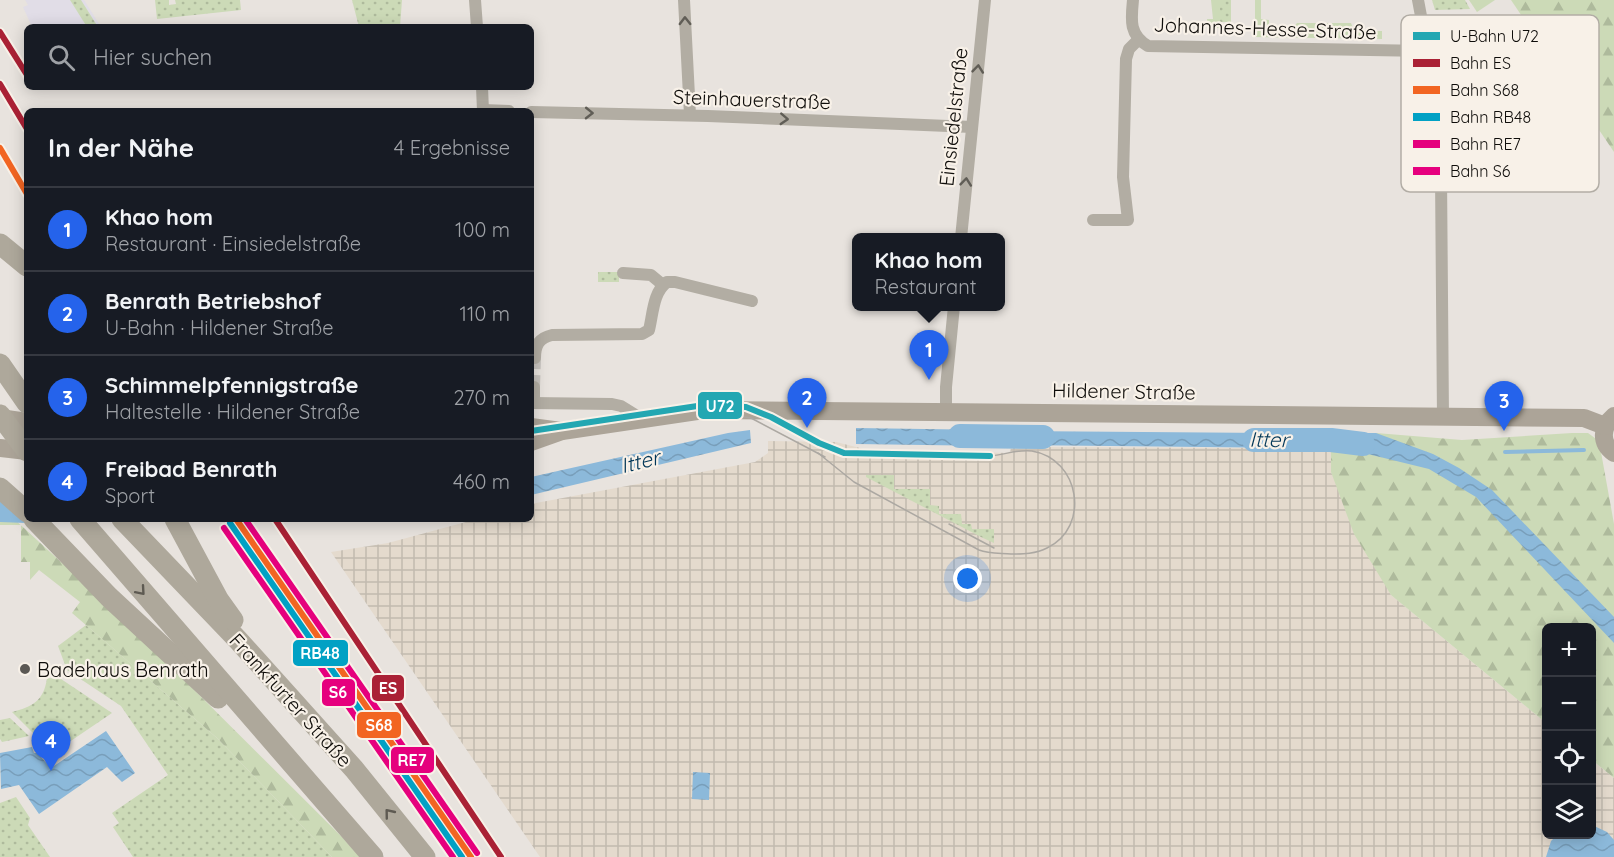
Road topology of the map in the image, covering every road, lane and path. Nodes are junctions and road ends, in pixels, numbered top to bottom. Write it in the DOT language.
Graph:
graph roads {
  1 [pos="475,0"];
  2 [pos="684,0"];
  3 [pos="985,0"];
  4 [pos="1133,0"];
  5 [pos="1418,0"];
  6 [pos="1421,15"];
  7 [pos="477,24"];
  8 [pos="1138,40"];
  9 [pos="1401,51"];
  10 [pos="482,90"];
  11 [pos="483,108"];
  12 [pos="534,112"];
  13 [pos="690,115"];
  14 [pos="972,127"];
  15 [pos="1441,192"];
  16 [pos="1094,220"];
  17 [pos="961,233"];
  18 [pos="0,244"];
  19 [pos="24,264"];
  20 [pos="623,273"];
  21 [pos="663,285"];
  22 [pos="752,301"];
  23 [pos="954,311"];
  24 [pos="535,358"];
  25 [pos="0,364"];
  26 [pos="24,399"];
  27 [pos="534,403"];
  28 [pos="946,411"];
  29 [pos="0,416"];
  30 [pos="1443,418"];
  31 [pos="642,419"];
  32 [pos="24,421"];
  33 [pos="1610,421"];
  34 [pos="534,427"];
  35 [pos="562,431"];
  36 [pos="534,441"];
  37 [pos="24,447"];
  38 [pos="0,448"];
  39 [pos="24,451"];
  40 [pos="1614,453"];
  41 [pos="0,488"];
  42 [pos="24,509"];
  43 [pos="37,522"];
  44 [pos="82,522"];
  45 [pos="125,522"];
  46 [pos="178,525"];
  47 [pos="238,640"];
  48 [pos="300,774"];
  49 [pos="373,857"];
  50 [pos="425,857"];
  1 -- 7 [label="street"];
  13 -- 2 [label="street, one-way"];
  14 -- 3 [label="street, Einsiedelstraße, one-way"];
  4 -- 8 [label="street, Johannes-Hesse-Straße"];
  5 -- 6 [label="street"];
  8 -- 9 [label="street, Johannes-Hesse-Straße"];
  8 -- 16 [label="street, Johannes-Hesse-Straße"];
  10 -- 11 [label="street"];
  12 -- 13 [label="street, Steinhauerstraße, one-way"];
  13 -- 14 [label="street, Steinhauerstraße, one-way"];
  17 -- 14 [label="street, Einsiedelstraße, one-way"];
  15 -- 30 [label="street"];
  18 -- 19 [label="highway"];
  20 -- 21 [label="street"];
  21 -- 22 [label="street"];
  21 -- 24 [label="street"];
  23 -- 28 [label="street"];
  25 -- 26 [label="highway"];
  27 -- 31 [label="street"];
  28 -- 30 [label="main road, Hildener Straße"];
  28 -- 31 [label="main road, Hildener Straße"];
  29 -- 32 [label="main road"];
  29 -- 37 [label="highway, bridge"];
  30 -- 33 [label="main road, Hildener Straße"];
  31 -- 35 [label="main road, Hildener Straße"];
  33 -- 40 [label="main road, Hildener Straße"];
  34 -- 35 [label="main road, Hildener Straße"];
  35 -- 36 [label="main road, Hildener Straße"];
  38 -- 39 [label="main road"];
  41 -- 42 [label="highway"];
  43 -- 48 [label="highway"];
  44 -- 48 [label="highway, one-way"];
  45 -- 47 [label="highway, Frankfurter Straße"];
  46 -- 47 [label="highway"];
  50 -- 47 [label="highway, Frankfurter Straße, one-way"];
  48 -- 49 [label="highway"];
}
